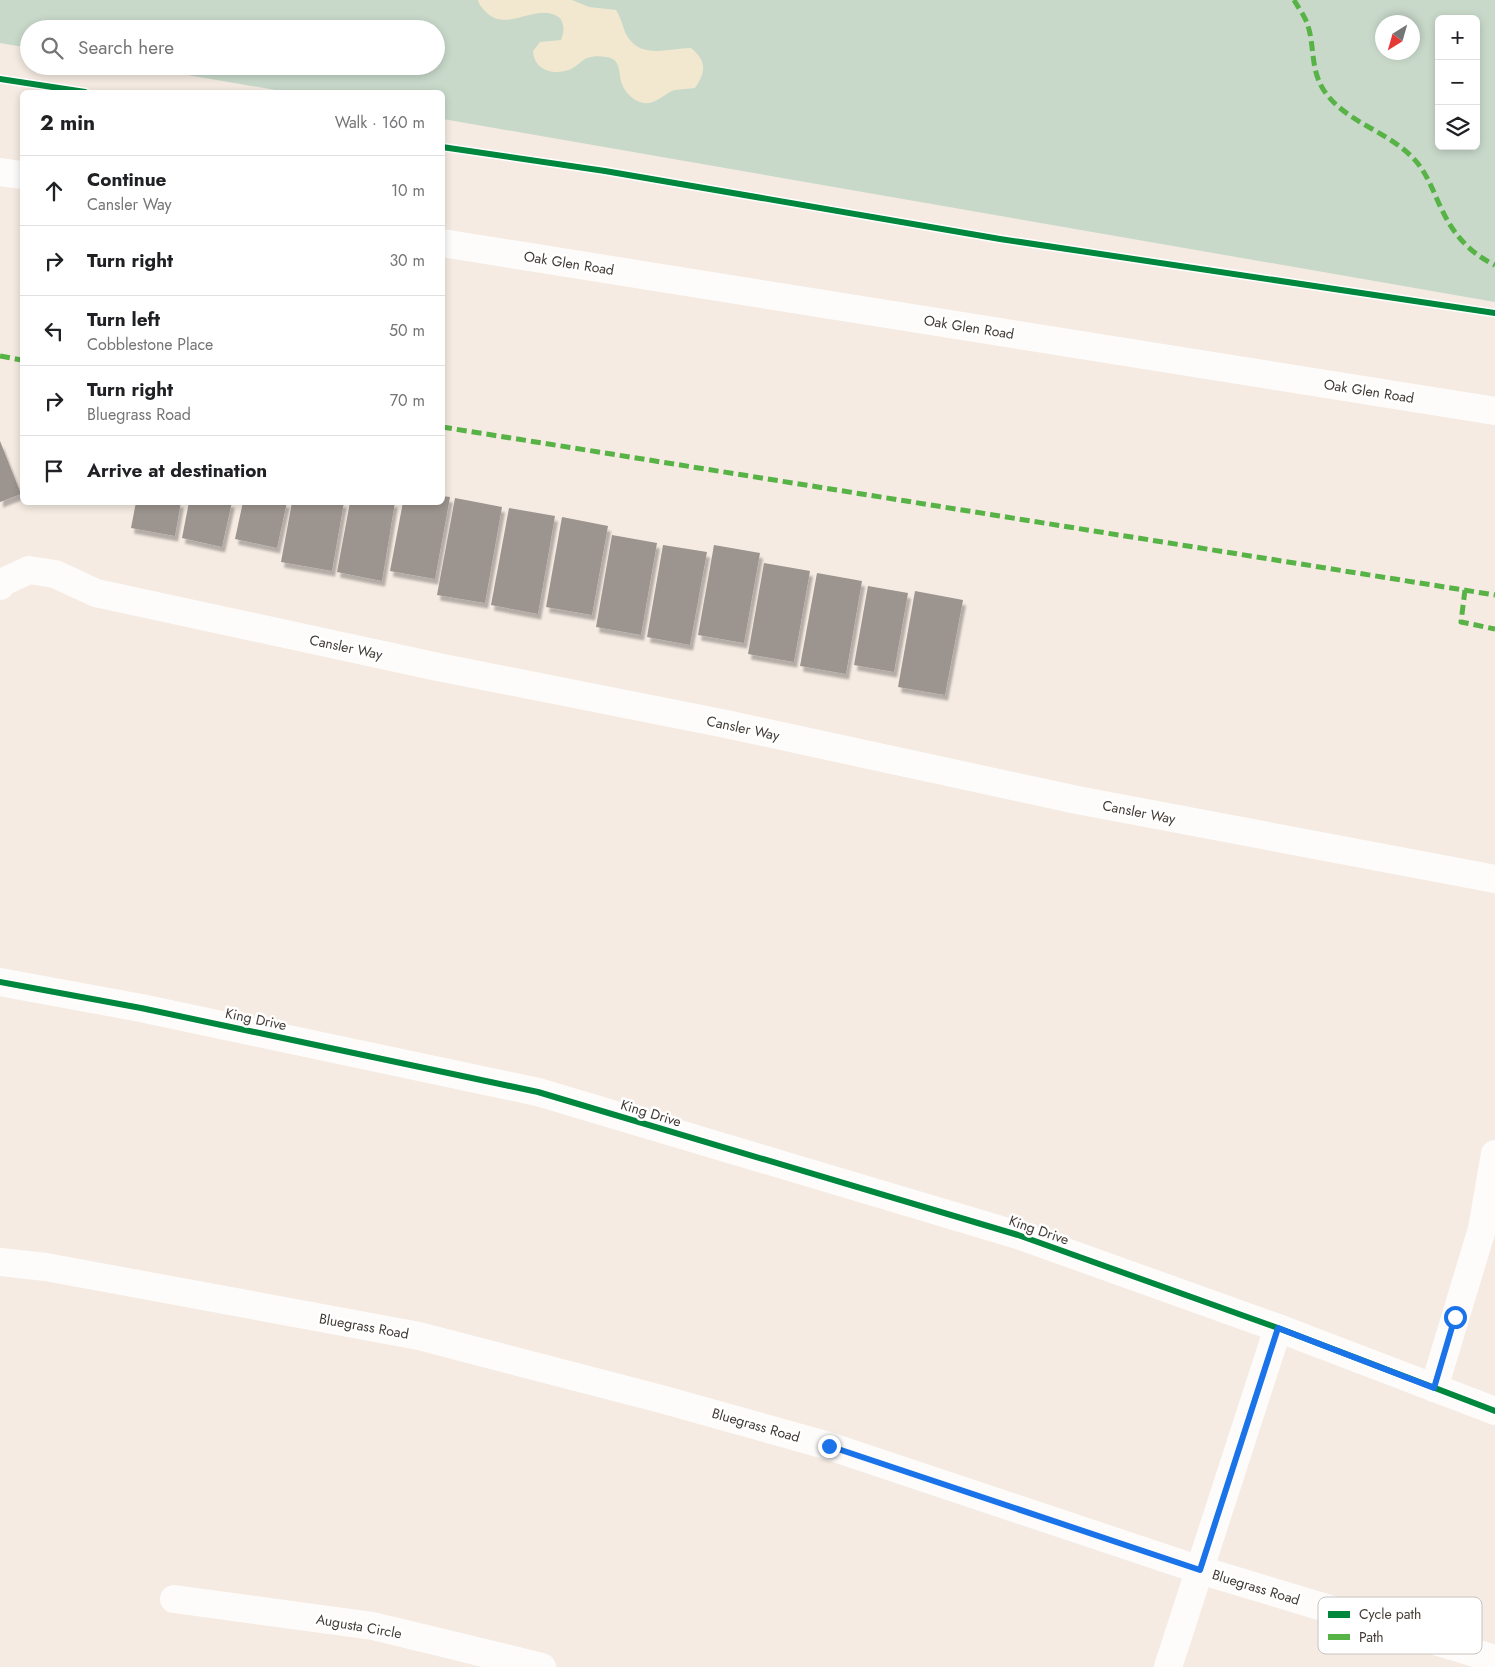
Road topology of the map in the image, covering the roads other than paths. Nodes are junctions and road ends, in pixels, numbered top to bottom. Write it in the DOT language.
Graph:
graph roads {
  1 [pos="0,172"];
  2 [pos="20,175"];
  3 [pos="445,243"];
  4 [pos="1495,411"];
  5 [pos="0,586"];
  6 [pos="1495,879"];
  7 [pos="0,982"];
  8 [pos="1495,1154"];
  9 [pos="0,1262"];
  10 [pos="1278,1328"];
  11 [pos="1434,1388"];
  12 [pos="1495,1411"];
  13 [pos="1200,1570"];
  14 [pos="174,1599"];
  15 [pos="1318,1606"];
  16 [pos="1478,1654"];
  17 [pos="1495,1659"];
  18 [pos="542,1667"];
  19 [pos="1168,1667"];
  1 -- 2 [label="street"];
  3 -- 4 [label="street, Oak Glen Road"];
  5 -- 6 [label="street, Cansler Way"];
  7 -- 10 [label="street, King Drive"];
  8 -- 11 [label="street"];
  9 -- 13 [label="street, Bluegrass Road"];
  10 -- 11 [label="street, King Drive"];
  10 -- 13 [label="street"];
  11 -- 12 [label="street, King Drive"];
  13 -- 15 [label="street, Bluegrass Road"];
  13 -- 19 [label="street"];
  14 -- 18 [label="street, Augusta Circle"];
  16 -- 17 [label="street, Bluegrass Road"];
}
